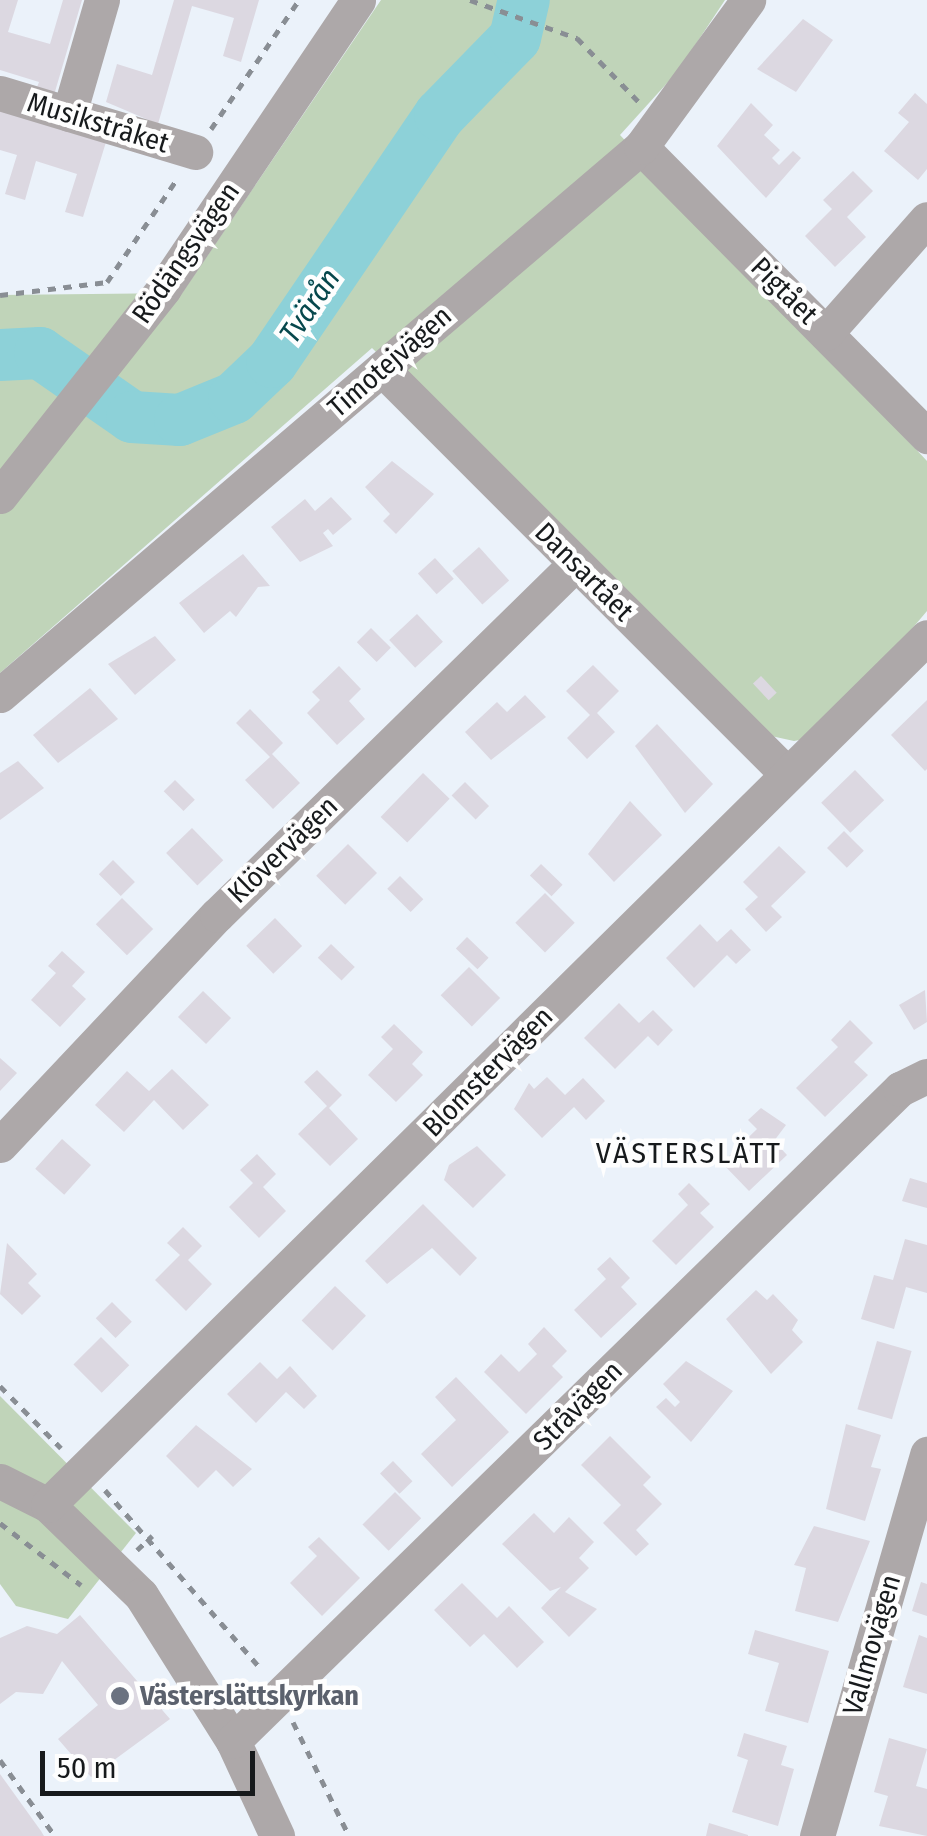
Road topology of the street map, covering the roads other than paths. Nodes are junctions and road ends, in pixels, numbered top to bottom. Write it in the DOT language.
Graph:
graph roads {
  1 [pos="102,0"];
  2 [pos="358,0"];
  3 [pos="748,0"];
  4 [pos="0,93"];
  5 [pos="69,114"];
  6 [pos="649,136"];
  7 [pos="195,152"];
  8 [pos="927,219"];
  9 [pos="826,333"];
  10 [pos="382,369"];
  11 [pos="927,436"];
  12 [pos="0,496"];
  13 [pos="575,564"];
  14 [pos="927,636"];
  15 [pos="0,695"];
  16 [pos="787,774"];
  17 [pos="927,1076"];
  18 [pos="0,1145"];
  19 [pos="927,1454"];
  20 [pos="0,1481"];
  21 [pos="48,1505"];
  22 [pos="233,1742"];
  23 [pos="276,1836"];
  24 [pos="817,1836"];
  1 -- 5 [label="street"];
  2 -- 12 [label="street, Rödängsvägen"];
  3 -- 6 [label="street, Timotejvägen"];
  4 -- 5 [label="street, Musikstråket"];
  5 -- 7 [label="street, Musikstråket"];
  6 -- 9 [label="street, Pigtået"];
  6 -- 10 [label="street, Timotejvägen"];
  8 -- 9 [label="street"];
  9 -- 11 [label="street, Pigtået"];
  10 -- 13 [label="street, Dansartået"];
  10 -- 15 [label="street, Timotejvägen"];
  13 -- 16 [label="street, Dansartået"];
  13 -- 18 [label="street, Klövervägen"];
  14 -- 16 [label="street, Blomstervägen"];
  16 -- 21 [label="street, Blomstervägen"];
  17 -- 22 [label="street, Stråvägen"];
  19 -- 24 [label="street, Vallmovägen"];
  20 -- 21 [label="street"];
  21 -- 22 [label="street"];
  22 -- 23 [label="street"];
}
